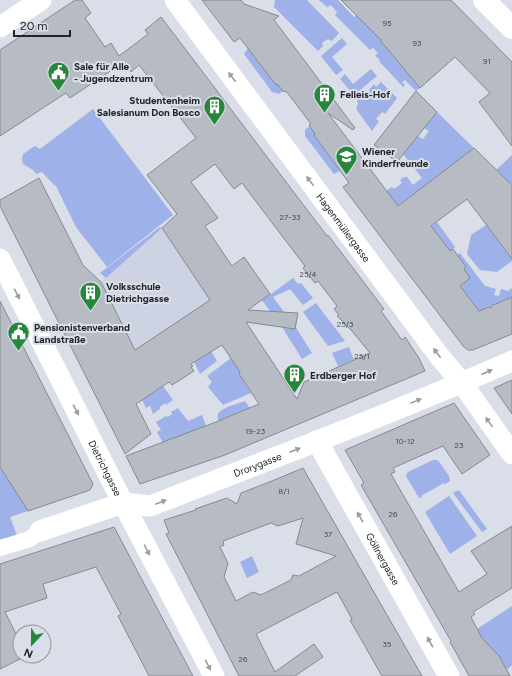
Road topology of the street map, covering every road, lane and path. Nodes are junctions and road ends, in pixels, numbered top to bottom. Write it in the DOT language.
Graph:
graph roads {
  1 [pos="40,0"];
  2 [pos="175,0"];
  3 [pos="484,0"];
  4 [pos="0,27"];
  5 [pos="512,28"];
  6 [pos="0,259"];
  7 [pos="512,361"];
  8 [pos="462,383"];
  9 [pos="317,441"];
  10 [pos="512,454"];
  11 [pos="123,503"];
  12 [pos="40,531"];
  13 [pos="0,548"];
  14 [pos="214,676"];
  15 [pos="449,676"];
  1 -- 4 [label="street"];
  8 -- 2 [label="street, Hagenmüllergasse, one-way"];
  3 -- 5 [label="street"];
  6 -- 11 [label="street, Dietrichgasse, one-way"];
  8 -- 7 [label="street, Drorygasse, one-way"];
  9 -- 8 [label="street, Drorygasse, one-way"];
  10 -- 8 [label="street, Hagenmüllergasse, one-way"];
  11 -- 9 [label="street, Drorygasse, one-way"];
  15 -- 9 [label="street, Göllnergasse, one-way"];
  11 -- 12 [label="street, Drorygasse"];
  11 -- 14 [label="street, Dietrichgasse, one-way"];
  12 -- 13 [label="street, Drorygasse"];
}
